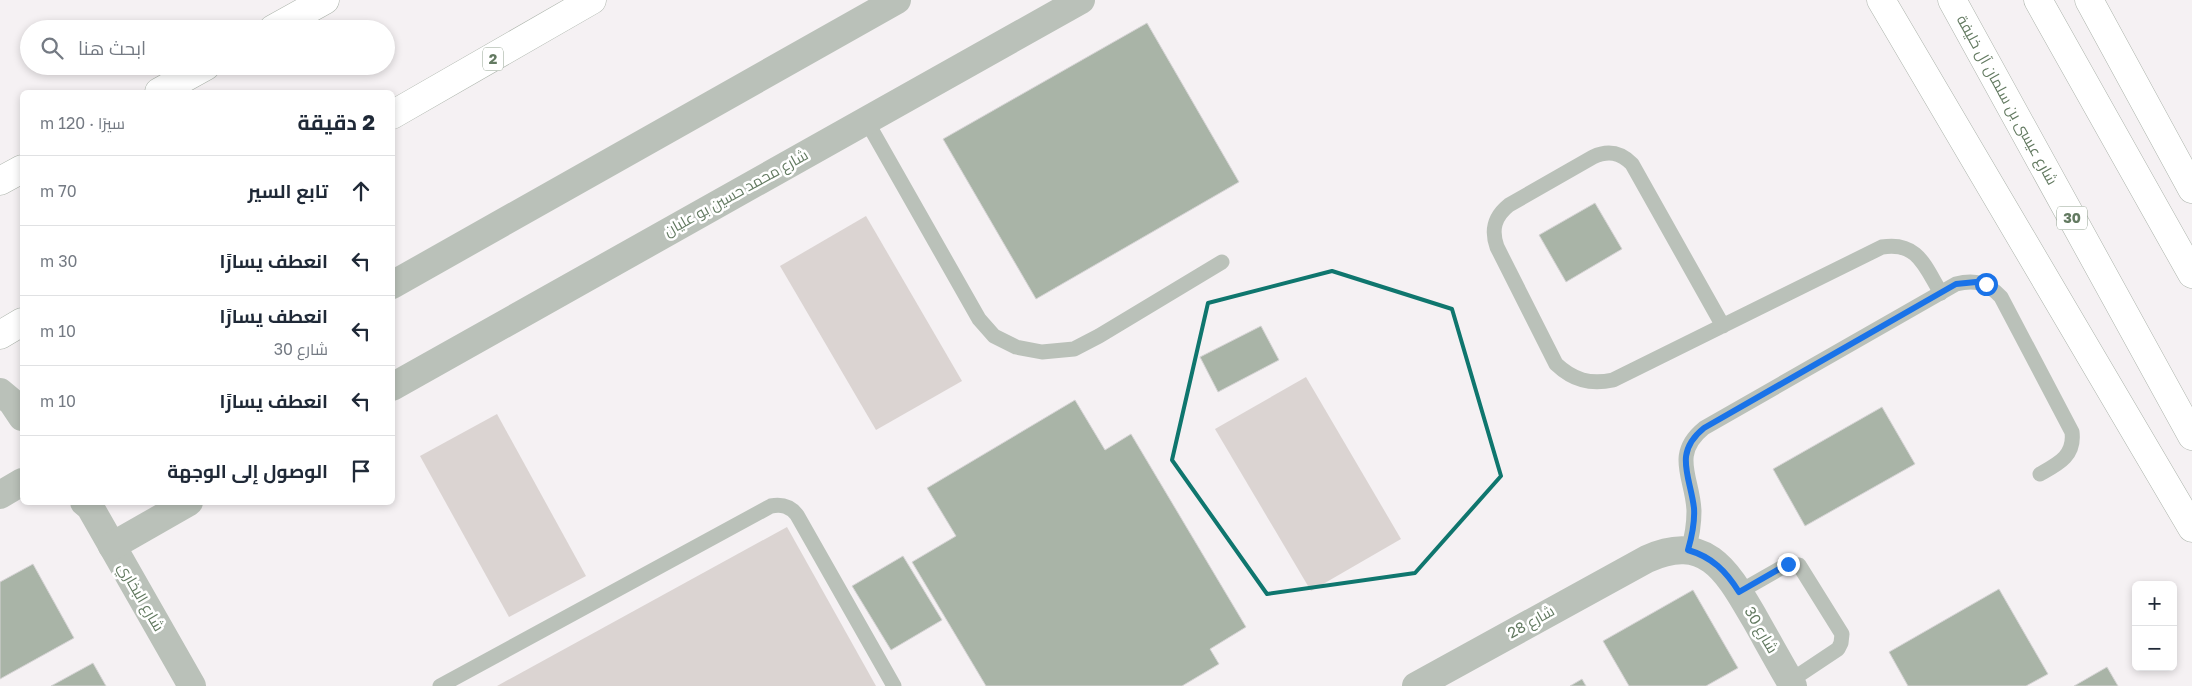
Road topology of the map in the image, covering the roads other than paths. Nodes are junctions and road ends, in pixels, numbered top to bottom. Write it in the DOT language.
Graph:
graph roads {
  1 [pos="324,0"];
  2 [pos="592,0"];
  3 [pos="897,0"];
  4 [pos="1081,0"];
  5 [pos="1880,0"];
  6 [pos="1952,0"];
  7 [pos="2038,0"];
  8 [pos="2090,0"];
  9 [pos="289,20"];
  10 [pos="190,75"];
  11 [pos="163,90"];
  12 [pos="395,113"];
  13 [pos="866,120"];
  14 [pos="20,170"];
  15 [pos="0,181"];
  16 [pos="2192,190"];
  17 [pos="1222,262"];
  18 [pos="2192,274"];
  19 [pos="395,283"];
  20 [pos="1941,293"];
  21 [pos="20,323"];
  22 [pos="1723,326"];
  23 [pos="0,335"];
  24 [pos="395,385"];
  25 [pos="0,392"];
  26 [pos="20,414"];
  27 [pos="2192,436"];
  28 [pos="2040,474"];
  29 [pos="20,483"];
  30 [pos="0,495"];
  31 [pos="2176,498"];
  32 [pos="89,505"];
  33 [pos="183,505"];
  34 [pos="2192,528"];
  35 [pos="2192,545"];
  36 [pos="112,546"];
  37 [pos="1688,550"];
  38 [pos="1647,559"];
  39 [pos="1739,592"];
  40 [pos="1792,683"];
  41 [pos="192,686"];
  42 [pos="440,686"];
  43 [pos="894,686"];
  44 [pos="1416,686"];
  1 -- 9 [label="main road"];
  2 -- 12 [label="main road, 2"];
  3 -- 19 [label="street"];
  4 -- 13 [label="street, شارع محمد حسين بو عليان"];
  5 -- 31 [label="main road"];
  6 -- 27 [label="main road, شارع عيسى بن سلمان آل خليفة / 30"];
  7 -- 18 [label="main road"];
  8 -- 16 [label="main road"];
  10 -- 11 [label="main road"];
  13 -- 17 [label="lane"];
  13 -- 24 [label="street, شارع محمد حسين بو عليان"];
  14 -- 15 [label="main road"];
  20 -- 22 [label="lane"];
  20 -- 28 [label="lane"];
  20 -- 37 [label="lane"];
  21 -- 23 [label="main road"];
  22 -- 22 [label="lane"];
  25 -- 26 [label="street"];
  29 -- 30 [label="street"];
  31 -- 34 [label="main road"];
  31 -- 35 [label="main road"];
  32 -- 36 [label="street, شارع البخاري"];
  33 -- 36 [label="street"];
  36 -- 41 [label="street, شارع البخاري"];
  37 -- 38 [label="street, شارع 30"];
  37 -- 39 [label="street, شارع 30"];
  38 -- 44 [label="street, شارع 28"];
  39 -- 40 [label="street, شارع 30"];
  39 -- 40 [label="lane"];
  42 -- 43 [label="lane"];
}
